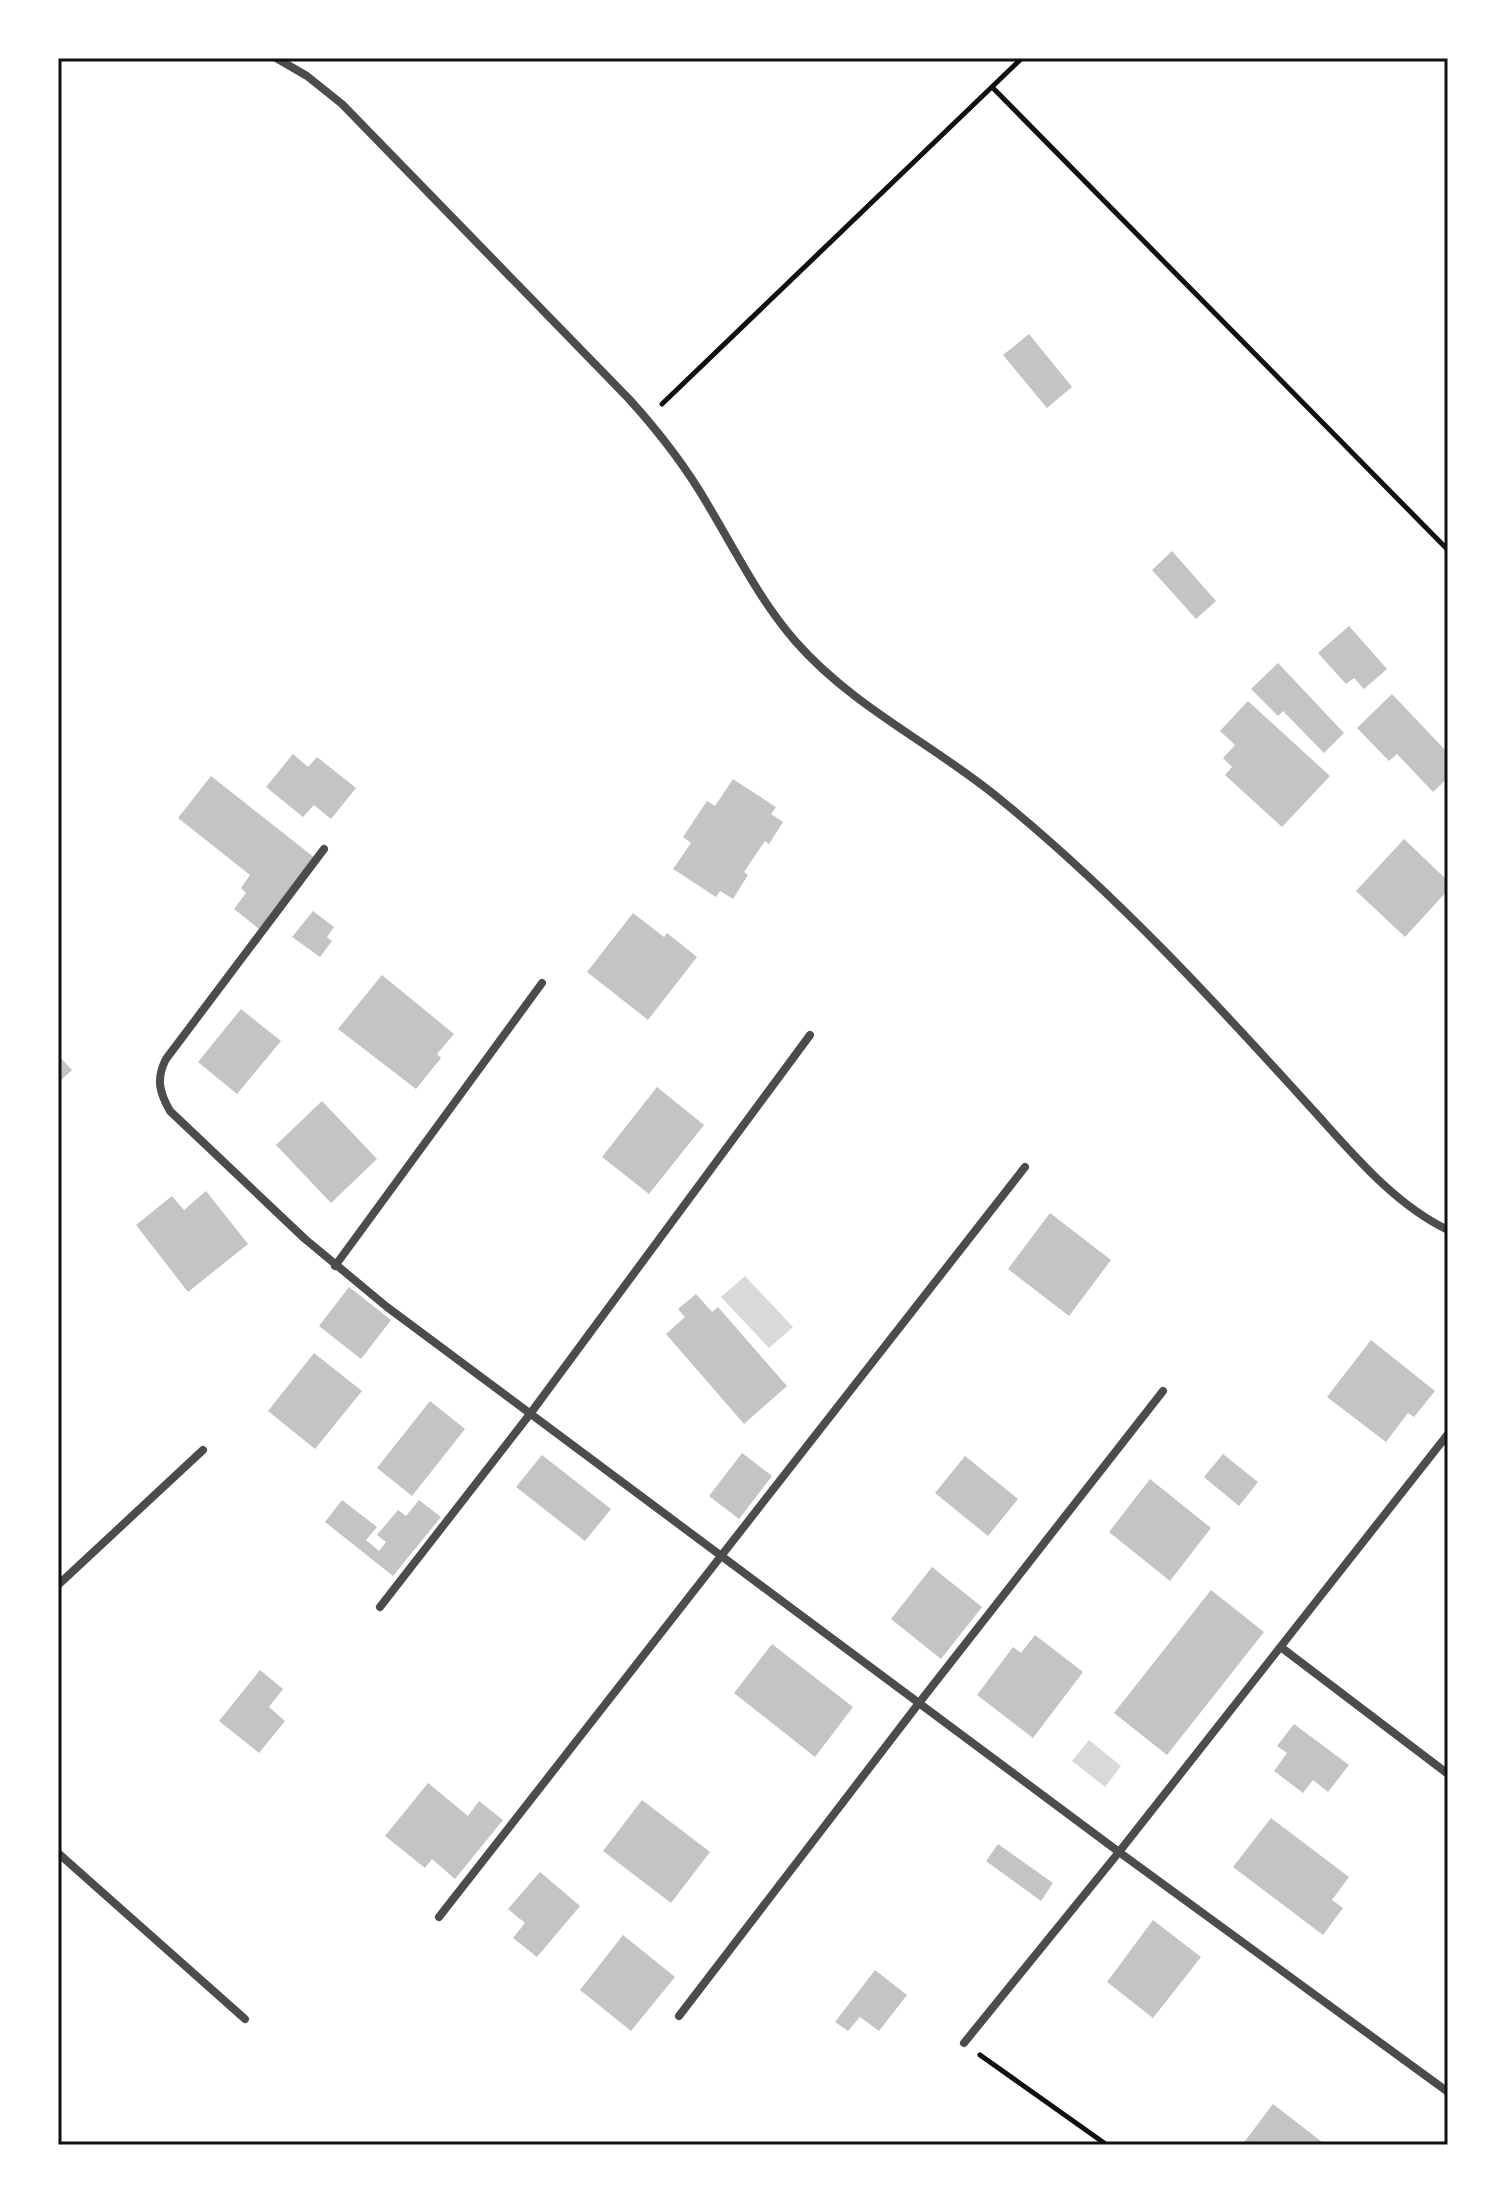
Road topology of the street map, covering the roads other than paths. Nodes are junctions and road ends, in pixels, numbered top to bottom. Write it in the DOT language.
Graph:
graph roads {
  1 [pos="276,58"];
  2 [pos="292,62"];
  3 [pos="324,849"];
  4 [pos="542,983"];
  5 [pos="810,1035"];
  6 [pos="1025,1167"];
  7 [pos="1448,1230"];
  8 [pos="335,1266"];
  9 [pos="1163,1391"];
  10 [pos="530,1414"];
  11 [pos="1448,1434"];
  12 [pos="203,1450"];
  13 [pos="721,1556"];
  14 [pos="58,1585"];
  15 [pos="380,1607"];
  16 [pos="1282,1648"];
  17 [pos="919,1703"];
  18 [pos="1448,1774"];
  19 [pos="1119,1852"];
  20 [pos="58,1853"];
  21 [pos="439,1917"];
  22 [pos="679,2016"];
  23 [pos="245,2019"];
  24 [pos="964,2043"];
  25 [pos="1448,2092"];
  1 -- 2 [label="street"];
  2 -- 7 [label="street"];
  3 -- 8 [label="street"];
  4 -- 8 [label="street"];
  5 -- 10 [label="street"];
  6 -- 13 [label="street"];
  8 -- 10 [label="street"];
  9 -- 17 [label="street"];
  10 -- 13 [label="street"];
  10 -- 15 [label="street"];
  11 -- 16 [label="street"];
  12 -- 14 [label="street"];
  13 -- 17 [label="street"];
  13 -- 21 [label="street"];
  16 -- 18 [label="street"];
  16 -- 19 [label="street"];
  17 -- 19 [label="street"];
  17 -- 22 [label="street"];
  19 -- 24 [label="street"];
  19 -- 25 [label="street"];
  20 -- 23 [label="street"];
}
